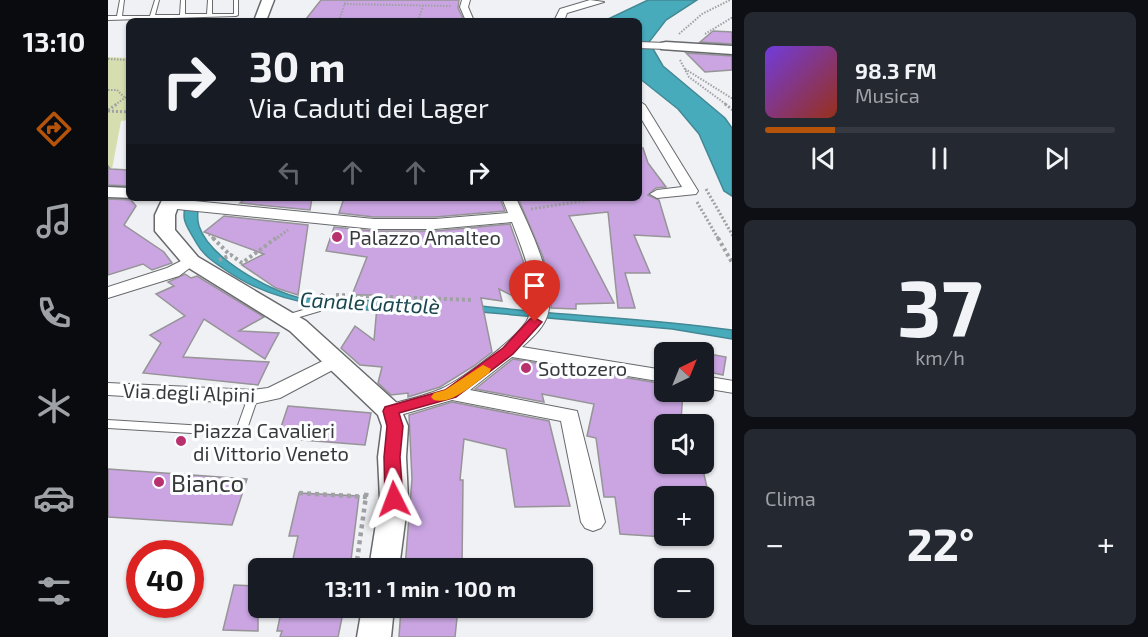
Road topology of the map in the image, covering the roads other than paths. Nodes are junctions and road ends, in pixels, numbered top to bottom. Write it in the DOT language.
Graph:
graph roads {
  1 [pos="122,0"];
  2 [pos="157,0"];
  3 [pos="183,0"];
  4 [pos="210,0"];
  5 [pos="236,0"];
  6 [pos="268,0"];
  7 [pos="610,0"];
  8 [pos="593,1"];
  9 [pos="465,3"];
  10 [pos="208,15"];
  11 [pos="182,16"];
  12 [pos="152,17"];
  13 [pos="108,18"];
  14 [pos="118,18"];
  15 [pos="197,18"];
  16 [pos="261,18"];
  17 [pos="469,18"];
  18 [pos="560,18"];
  19 [pos="671,43"];
  20 [pos="642,45"];
  21 [pos="732,50"];
  22 [pos="642,110"];
  23 [pos="108,192"];
  24 [pos="126,194"];
  25 [pos="657,194"];
  26 [pos="172,201"];
  27 [pos="176,201"];
  28 [pos="514,209"];
  29 [pos="191,261"];
  30 [pos="108,293"];
  31 [pos="322,297"];
  32 [pos="285,318"];
  33 [pos="508,351"];
  34 [pos="334,361"];
  35 [pos="654,374"];
  36 [pos="714,384"];
  37 [pos="732,387"];
  38 [pos="108,389"];
  39 [pos="450,393"];
  40 [pos="253,397"];
  41 [pos="390,411"];
  42 [pos="108,424"];
  43 [pos="593,522"];
  44 [pos="385,558"];
  45 [pos="377,618"];
  46 [pos="374,637"];
  1 -- 14 [label="lane"];
  2 -- 12 [label="lane"];
  3 -- 11 [label="lane"];
  4 -- 10 [label="lane"];
  5 -- 10 [label="lane"];
  6 -- 16 [label="street"];
  7 -- 8 [label="street"];
  8 -- 18 [label="street"];
  9 -- 17 [label="street"];
  10 -- 15 [label="lane"];
  11 -- 12 [label="lane"];
  11 -- 15 [label="lane"];
  12 -- 14 [label="lane"];
  13 -- 14 [label="lane"];
  19 -- 20 [label="street"];
  19 -- 21 [label="street"];
  22 -- 25 [label="street"];
  23 -- 24 [label="street"];
  26 -- 29 [label="street"];
  27 -- 28 [label="street"];
  28 -- 33 [label="street"];
  29 -- 30 [label="street"];
  29 -- 32 [label="street"];
  31 -- 32 [label="lane"];
  32 -- 34 [label="street"];
  33 -- 35 [label="street"];
  33 -- 39 [label="street"];
  34 -- 40 [label="street, Via degli Alpini"];
  34 -- 41 [label="street"];
  36 -- 37 [label="street"];
  38 -- 40 [label="street, Via degli Alpini"];
  39 -- 41 [label="street"];
  39 -- 43 [label="street"];
  40 -- 42 [label="lane"];
  41 -- 44 [label="street"];
  45 -- 46 [label="street"];
}
